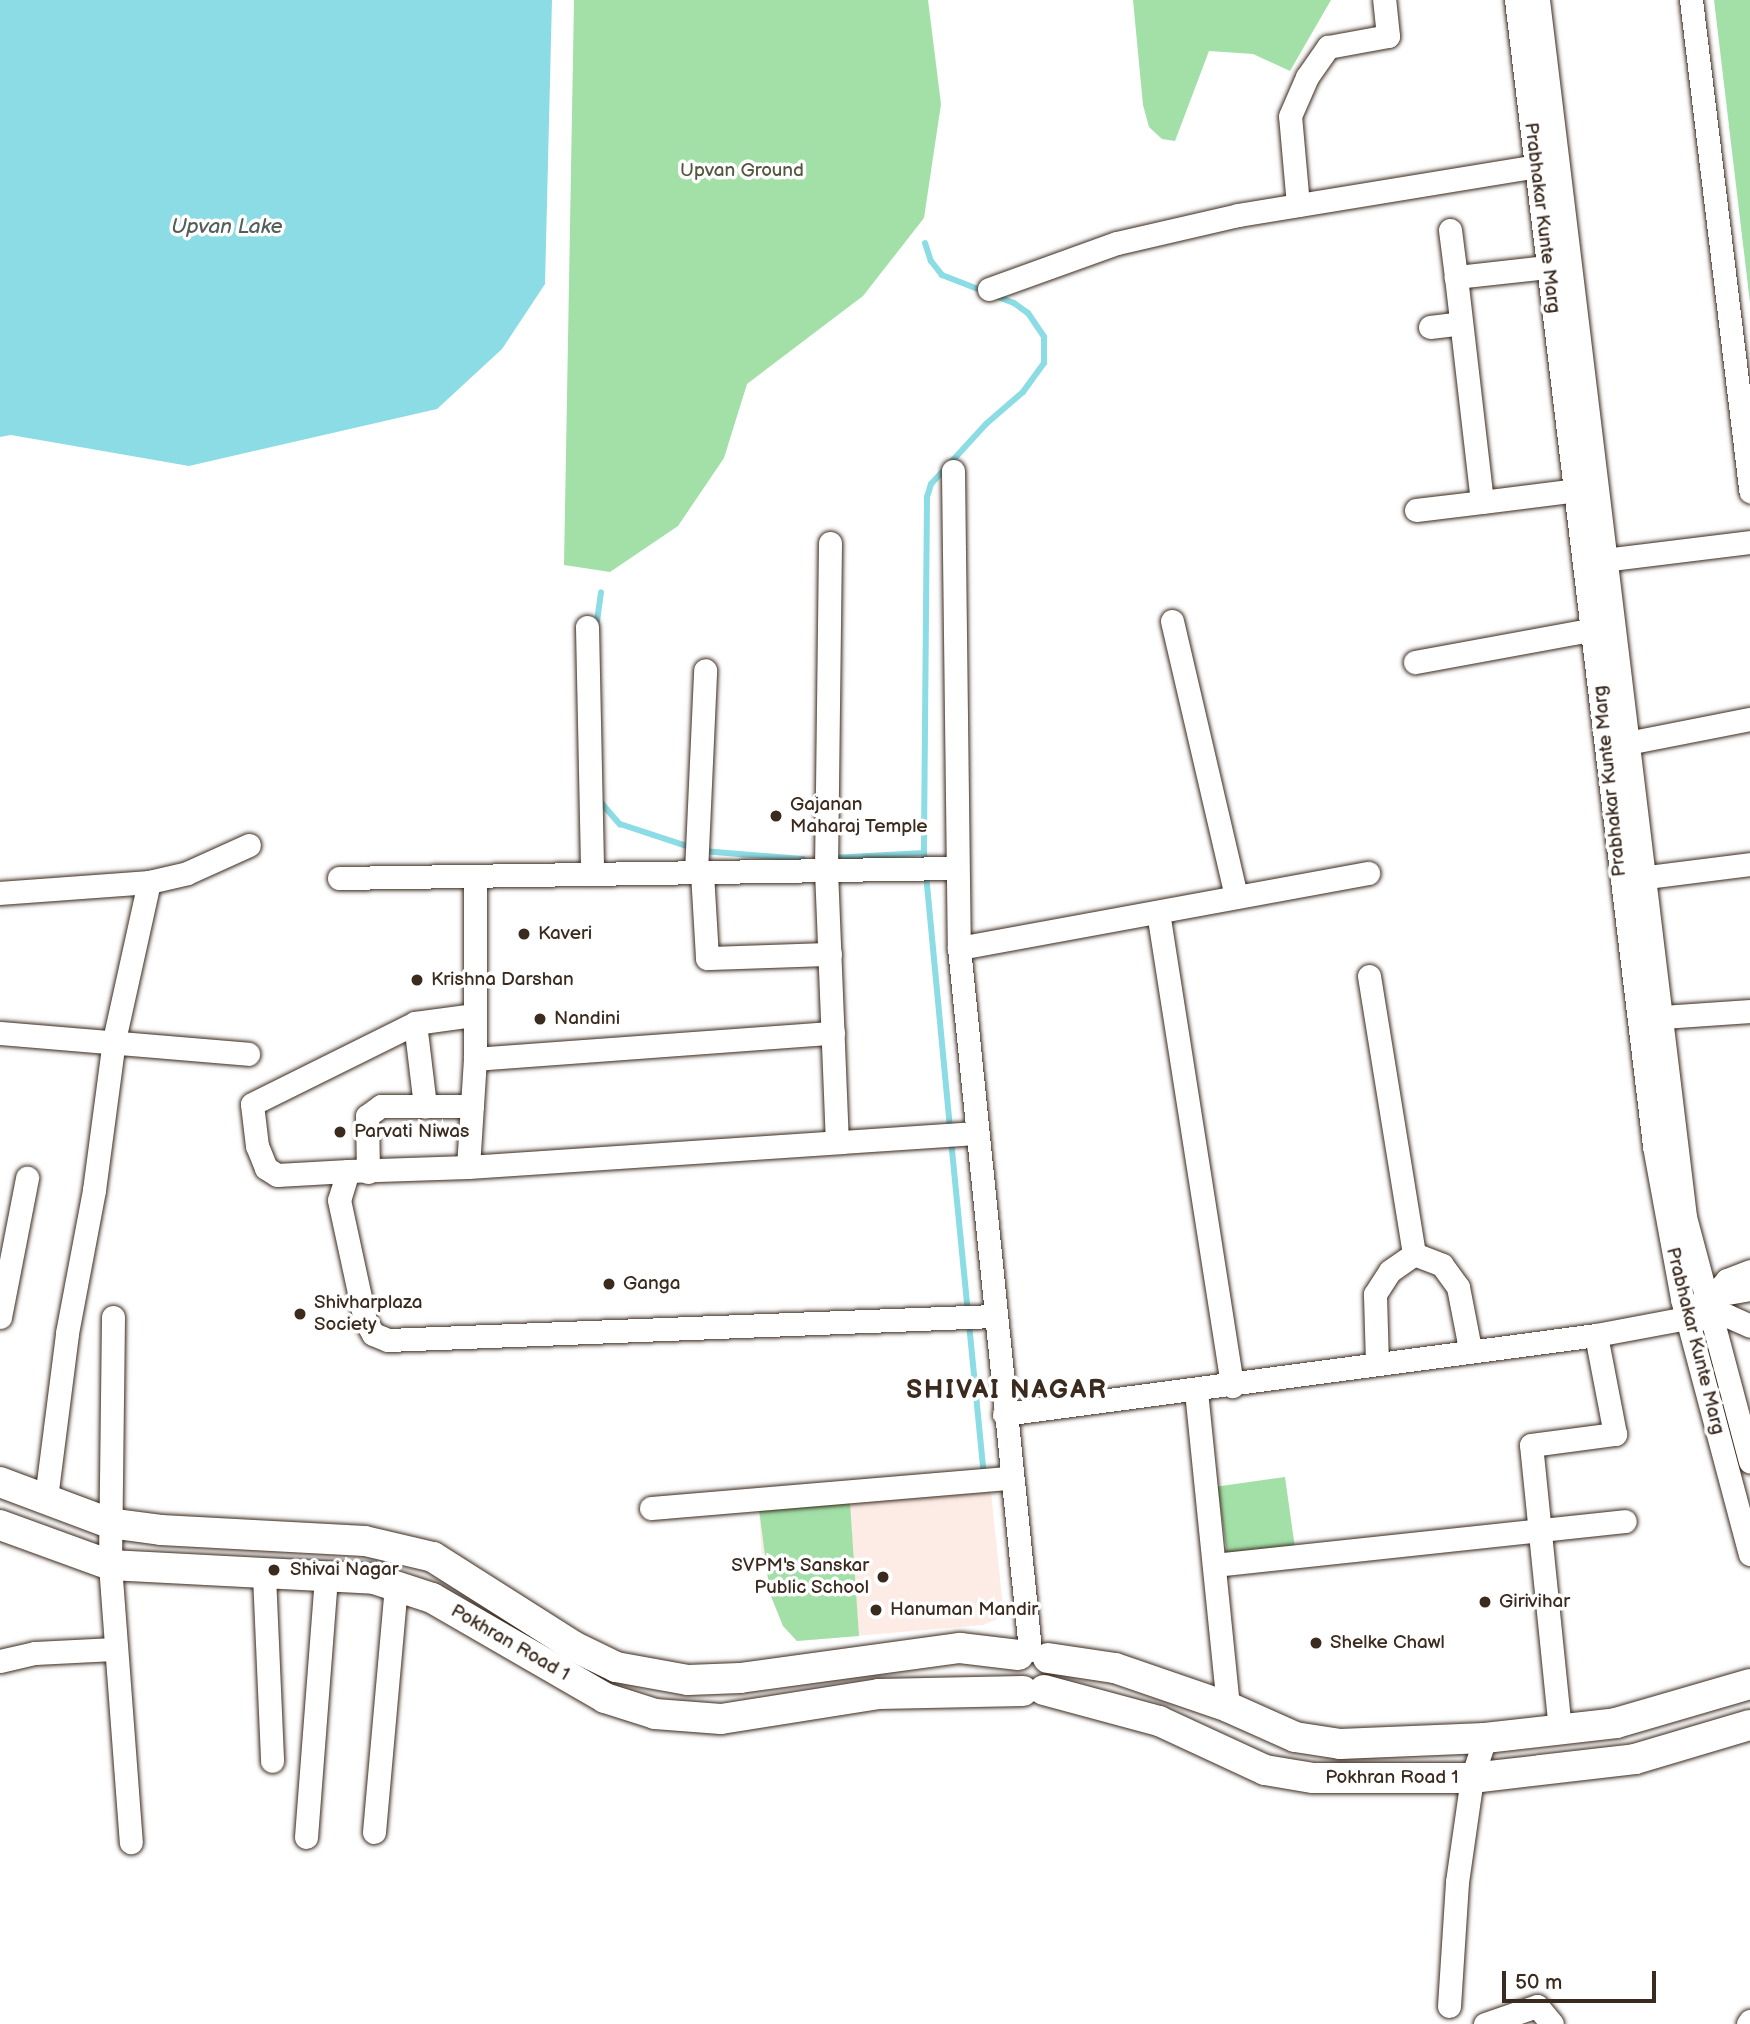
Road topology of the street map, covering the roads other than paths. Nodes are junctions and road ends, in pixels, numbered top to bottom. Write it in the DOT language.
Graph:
graph roads {
  1 [pos="1384,0"];
  2 [pos="1516,0"];
  3 [pos="1538,0"];
  4 [pos="1690,0"];
  5 [pos="1543,165"];
  6 [pos="1298,205"];
  7 [pos="1450,230"];
  8 [pos="1547,267"];
  9 [pos="1456,277"];
  10 [pos="989,289"];
  11 [pos="1461,323"];
  12 [pos="1430,327"];
  13 [pos="953,471"];
  14 [pos="1577,490"];
  15 [pos="1750,491"];
  16 [pos="1482,502"];
  17 [pos="1416,510"];
  18 [pos="1750,542"];
  19 [pos="830,543"];
  20 [pos="1604,560"];
  21 [pos="1172,621"];
  22 [pos="587,627"];
  23 [pos="1594,629"];
  24 [pos="1415,662"];
  25 [pos="705,670"];
  26 [pos="1750,719"];
  27 [pos="1616,745"];
  28 [pos="249,845"];
  29 [pos="1750,864"];
  30 [pos="957,868"];
  31 [pos="826,870"];
  32 [pos="699,872"];
  33 [pos="1368,873"];
  34 [pos="592,874"];
  35 [pos="474,877"];
  36 [pos="1645,877"];
  37 [pos="339,878"];
  38 [pos="1620,880"];
  39 [pos="149,882"];
  40 [pos="0,893"];
  41 [pos="1236,897"];
  42 [pos="1158,912"];
  43 [pos="958,948"];
  44 [pos="830,954"];
  45 [pos="1369,976"];
  46 [pos="1750,1011"];
  47 [pos="474,1015"];
  48 [pos="1651,1017"];
  49 [pos="415,1023"];
  50 [pos="0,1033"];
  51 [pos="833,1033"];
  52 [pos="114,1040"];
  53 [pos="248,1054"];
  54 [pos="475,1059"];
  55 [pos="472,1105"];
  56 [pos="425,1106"];
  57 [pos="976,1133"];
  58 [pos="836,1141"];
  59 [pos="468,1167"];
  60 [pos="358,1171"];
  61 [pos="27,1178"];
  62 [pos="1414,1254"];
  63 [pos="1750,1271"];
  64 [pos="1726,1291"];
  65 [pos="994,1316"];
  66 [pos="0,1317"];
  67 [pos="113,1317"];
  68 [pos="1687,1318"];
  69 [pos="1711,1321"];
  70 [pos="1750,1326"];
  71 [pos="1596,1335"];
  72 [pos="1470,1349"];
  73 [pos="1377,1363"];
  74 [pos="1232,1386"];
  75 [pos="1196,1391"];
  76 [pos="1004,1414"];
  77 [pos="1743,1466"];
  78 [pos="1011,1478"];
  79 [pos="0,1482"];
  80 [pos="47,1498"];
  81 [pos="651,1508"];
  82 [pos="1625,1521"];
  83 [pos="109,1523"];
  84 [pos="0,1525"];
  85 [pos="1539,1530"];
  86 [pos="1750,1554"];
  87 [pos="110,1565"];
  88 [pos="1214,1565"];
  89 [pos="264,1575"];
  90 [pos="326,1577"];
  91 [pos="396,1586"];
  92 [pos="114,1649"];
  93 [pos="1032,1654"];
  94 [pos="875,1659"];
  95 [pos="0,1661"];
  96 [pos="1750,1684"];
  97 [pos="1033,1691"];
  98 [pos="879,1694"];
  99 [pos="1228,1707"];
  100 [pos="1750,1725"];
  101 [pos="1560,1730"];
  102 [pos="1485,1738"];
  103 [pos="272,1761"];
  104 [pos="1472,1778"];
  105 [pos="373,1832"];
  106 [pos="306,1837"];
  107 [pos="131,1842"];
  108 [pos="1449,2006"];
  109 [pos="1485,2024"];
  110 [pos="1552,2024"];
  1 -- 6 [label="street"];
  2 -- 5 [label="street, Prabhakar Kunte Marg"];
  3 -- 5 [label="street, Prabhakar Kunte Marg"];
  4 -- 15 [label="street"];
  5 -- 6 [label="street"];
  5 -- 8 [label="street, Prabhakar Kunte Marg"];
  5 -- 20 [label="street, Prabhakar Kunte Marg"];
  6 -- 10 [label="street"];
  7 -- 9 [label="street"];
  8 -- 9 [label="street"];
  8 -- 14 [label="street, Prabhakar Kunte Marg"];
  9 -- 11 [label="street"];
  11 -- 12 [label="street"];
  11 -- 16 [label="street"];
  13 -- 30 [label="street"];
  14 -- 16 [label="street"];
  14 -- 23 [label="street, Prabhakar Kunte Marg"];
  16 -- 17 [label="street"];
  18 -- 20 [label="street"];
  19 -- 31 [label="street"];
  20 -- 27 [label="street, Prabhakar Kunte Marg"];
  21 -- 41 [label="street"];
  22 -- 34 [label="street"];
  23 -- 24 [label="street"];
  23 -- 27 [label="street, Prabhakar Kunte Marg"];
  25 -- 32 [label="street"];
  26 -- 27 [label="street"];
  27 -- 36 [label="street, Prabhakar Kunte Marg"];
  27 -- 38 [label="street, Prabhakar Kunte Marg"];
  28 -- 39 [label="street"];
  29 -- 36 [label="street"];
  30 -- 31 [label="street"];
  30 -- 43 [label="street"];
  31 -- 32 [label="street"];
  31 -- 44 [label="street"];
  32 -- 34 [label="street"];
  32 -- 44 [label="street"];
  33 -- 41 [label="street"];
  34 -- 35 [label="street"];
  35 -- 37 [label="street"];
  35 -- 47 [label="street"];
  36 -- 38 [label="street"];
  36 -- 48 [label="street, Prabhakar Kunte Marg"];
  38 -- 48 [label="street, Prabhakar Kunte Marg"];
  39 -- 40 [label="street"];
  39 -- 52 [label="street"];
  41 -- 42 [label="street"];
  42 -- 43 [label="street"];
  42 -- 74 [label="street"];
  43 -- 57 [label="street"];
  44 -- 51 [label="street"];
  45 -- 62 [label="street"];
  46 -- 48 [label="street"];
  47 -- 49 [label="street"];
  47 -- 54 [label="street"];
  48 -- 64 [label="street, Prabhakar Kunte Marg"];
  48 -- 68 [label="street, Prabhakar Kunte Marg"];
  49 -- 56 [label="street"];
  49 -- 60 [label="street"];
  50 -- 52 [label="street"];
  51 -- 54 [label="street"];
  51 -- 58 [label="street"];
  52 -- 53 [label="street"];
  52 -- 80 [label="street"];
  54 -- 55 [label="street"];
  55 -- 56 [label="street"];
  55 -- 59 [label="street"];
  56 -- 60 [label="street"];
  57 -- 58 [label="street"];
  57 -- 65 [label="street"];
  58 -- 59 [label="street"];
  59 -- 60 [label="street"];
  60 -- 65 [label="street"];
  61 -- 66 [label="street"];
  62 -- 72 [label="street"];
  62 -- 73 [label="street"];
  63 -- 64 [label="street"];
  64 -- 68 [label="street"];
  64 -- 69 [label="street, Prabhakar Kunte Marg"];
  65 -- 76 [label="street"];
  67 -- 83 [label="street"];
  68 -- 69 [label="street"];
  68 -- 71 [label="street"];
  68 -- 77 [label="street, Prabhakar Kunte Marg"];
  69 -- 70 [label="street"];
  69 -- 77 [label="street, Prabhakar Kunte Marg"];
  71 -- 72 [label="street"];
  71 -- 85 [label="street"];
  72 -- 73 [label="street"];
  73 -- 74 [label="street"];
  74 -- 75 [label="street"];
  75 -- 76 [label="street"];
  75 -- 88 [label="street"];
  76 -- 78 [label="street"];
  77 -- 86 [label="street, Prabhakar Kunte Marg"];
  78 -- 81 [label="street"];
  78 -- 93 [label="street"];
  79 -- 80 [label="main road, Pokhran Road 1"];
  80 -- 83 [label="main road, Pokhran Road 1"];
  82 -- 85 [label="street"];
  83 -- 87 [label="street"];
  83 -- 94 [label="main road, Pokhran Road 1"];
  84 -- 87 [label="main road, Pokhran Road 1"];
  85 -- 88 [label="street"];
  85 -- 101 [label="street"];
  87 -- 89 [label="main road, Pokhran Road 1"];
  87 -- 92 [label="street"];
  88 -- 99 [label="street"];
  89 -- 90 [label="main road, Pokhran Road 1"];
  89 -- 103 [label="street"];
  90 -- 91 [label="main road, Pokhran Road 1"];
  90 -- 106 [label="street"];
  91 -- 98 [label="main road, Pokhran Road 1"];
  91 -- 105 [label="street"];
  92 -- 95 [label="street"];
  92 -- 107 [label="street"];
  93 -- 94 [label="main road, Pokhran Road 1"];
  93 -- 97 [label="main road"];
  93 -- 99 [label="main road, Pokhran Road 1"];
  94 -- 98 [label="main road"];
  96 -- 101 [label="main road, Pokhran Road 1"];
  97 -- 98 [label="main road, Pokhran Road 1"];
  97 -- 104 [label="main road, Pokhran Road 1"];
  99 -- 102 [label="main road, Pokhran Road 1"];
  100 -- 104 [label="main road, Pokhran Road 1"];
  101 -- 102 [label="main road, Pokhran Road 1"];
  102 -- 104 [label="street"];
  104 -- 108 [label="street"];
  109 -- 110 [label="street"];
}
